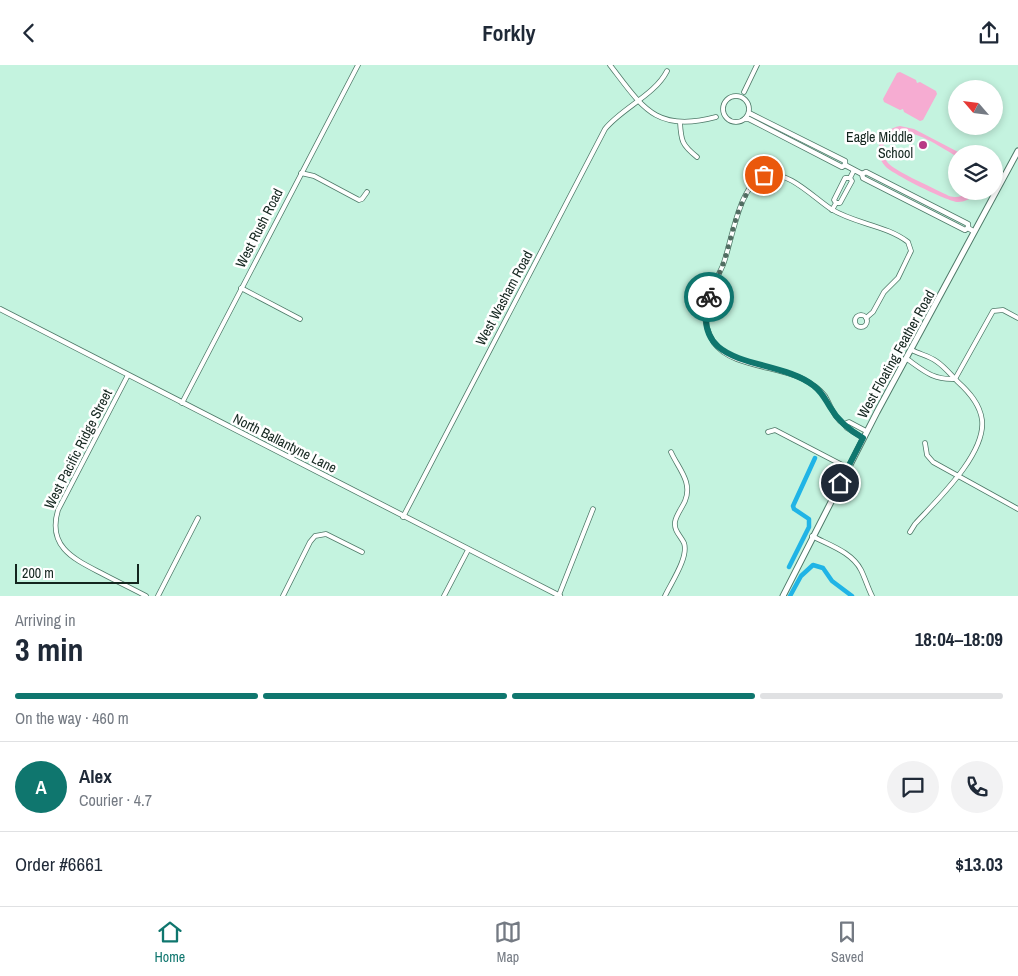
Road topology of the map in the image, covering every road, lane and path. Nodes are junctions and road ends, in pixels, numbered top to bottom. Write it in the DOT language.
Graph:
graph roads {
  1 [pos="358,65"];
  2 [pos="610,65"];
  3 [pos="757,65"];
  4 [pos="667,71"];
  5 [pos="744,92"];
  6 [pos="737,96"];
  7 [pos="745,99"];
  8 [pos="638,100"];
  9 [pos="722,109"];
  10 [pos="749,113"];
  11 [pos="716,117"];
  12 [pos="727,119"];
  13 [pos="745,119"];
  14 [pos="680,122"];
  15 [pos="1018,151"];
  16 [pos="697,157"];
  17 [pos="845,165"];
  18 [pos="854,169"];
  19 [pos="301,173"];
  20 [pos="367,192"];
  21 [pos="832,210"];
  22 [pos="974,231"];
  23 [pos="241,289"];
  24 [pos="0,309"];
  25 [pos="866,318"];
  26 [pos="1018,318"];
  27 [pos="300,319"];
  28 [pos="912,350"];
  29 [pos="906,359"];
  30 [pos="128,375"];
  31 [pos="955,379"];
  32 [pos="182,403"];
  33 [pos="844,424"];
  34 [pos="866,431"];
  35 [pos="768,432"];
  36 [pos="863,438"];
  37 [pos="925,443"];
  38 [pos="671,452"];
  39 [pos="848,468"];
  40 [pos="958,476"];
  41 [pos="593,509"];
  42 [pos="1018,509"];
  43 [pos="403,517"];
  44 [pos="198,518"];
  45 [pos="910,532"];
  46 [pos="812,536"];
  47 [pos="468,549"];
  48 [pos="362,552"];
  49 [pos="146,596"];
  50 [pos="158,596"];
  51 [pos="282,596"];
  52 [pos="444,596"];
  53 [pos="559,596"];
  54 [pos="665,596"];
  55 [pos="782,596"];
  56 [pos="872,596"];
  1 -- 19 [label="street, West Rush Road"];
  2 -- 8 [label="street"];
  3 -- 5 [label="street"];
  4 -- 8 [label="street, West Washam Road"];
  5 -- 6 [label="street"];
  5 -- 7 [label="street"];
  6 -- 7 [label="street"];
  6 -- 9 [label="street"];
  7 -- 10 [label="street"];
  8 -- 14 [label="street"];
  8 -- 43 [label="street, West Washam Road"];
  9 -- 11 [label="street"];
  9 -- 12 [label="street"];
  10 -- 13 [label="street"];
  10 -- 17 [label="street"];
  11 -- 12 [label="street"];
  11 -- 14 [label="street"];
  12 -- 13 [label="street"];
  13 -- 17 [label="street"];
  14 -- 16 [label="street"];
  15 -- 22 [label="main road, West Floating Feather Road"];
  17 -- 18 [label="street"];
  18 -- 21 [label="street"];
  18 -- 22 [label="street"];
  19 -- 20 [label="street"];
  19 -- 23 [label="street, West Rush Road"];
  21 -- 25 [label="street"];
  21 -- 33 [label="street"];
  22 -- 28 [label="main road, West Floating Feather Road"];
  23 -- 27 [label="street"];
  23 -- 32 [label="street, West Rush Road"];
  24 -- 30 [label="street, North Ballantyne Lane"];
  26 -- 31 [label="street"];
  28 -- 29 [label="main road, West Floating Feather Road"];
  28 -- 31 [label="street"];
  29 -- 31 [label="street"];
  29 -- 34 [label="main road, West Floating Feather Road"];
  30 -- 32 [label="street, North Ballantyne Lane"];
  30 -- 49 [label="street, West Pacific Ridge Street"];
  31 -- 40 [label="street"];
  32 -- 43 [label="street, North Ballantyne Lane"];
  33 -- 34 [label="street"];
  33 -- 36 [label="street"];
  34 -- 36 [label="main road, West Floating Feather Road"];
  35 -- 39 [label="street"];
  36 -- 39 [label="main road, West Floating Feather Road"];
  37 -- 40 [label="street"];
  38 -- 54 [label="street"];
  39 -- 46 [label="main road, West Floating Feather Road"];
  40 -- 42 [label="street"];
  40 -- 45 [label="street"];
  41 -- 53 [label="street"];
  43 -- 47 [label="street, North Ballantyne Lane"];
  44 -- 50 [label="street"];
  46 -- 55 [label="main road, West Floating Feather Road"];
  46 -- 56 [label="street"];
  47 -- 52 [label="street"];
  47 -- 53 [label="street, North Ballantyne Lane"];
  48 -- 51 [label="street"];
}
